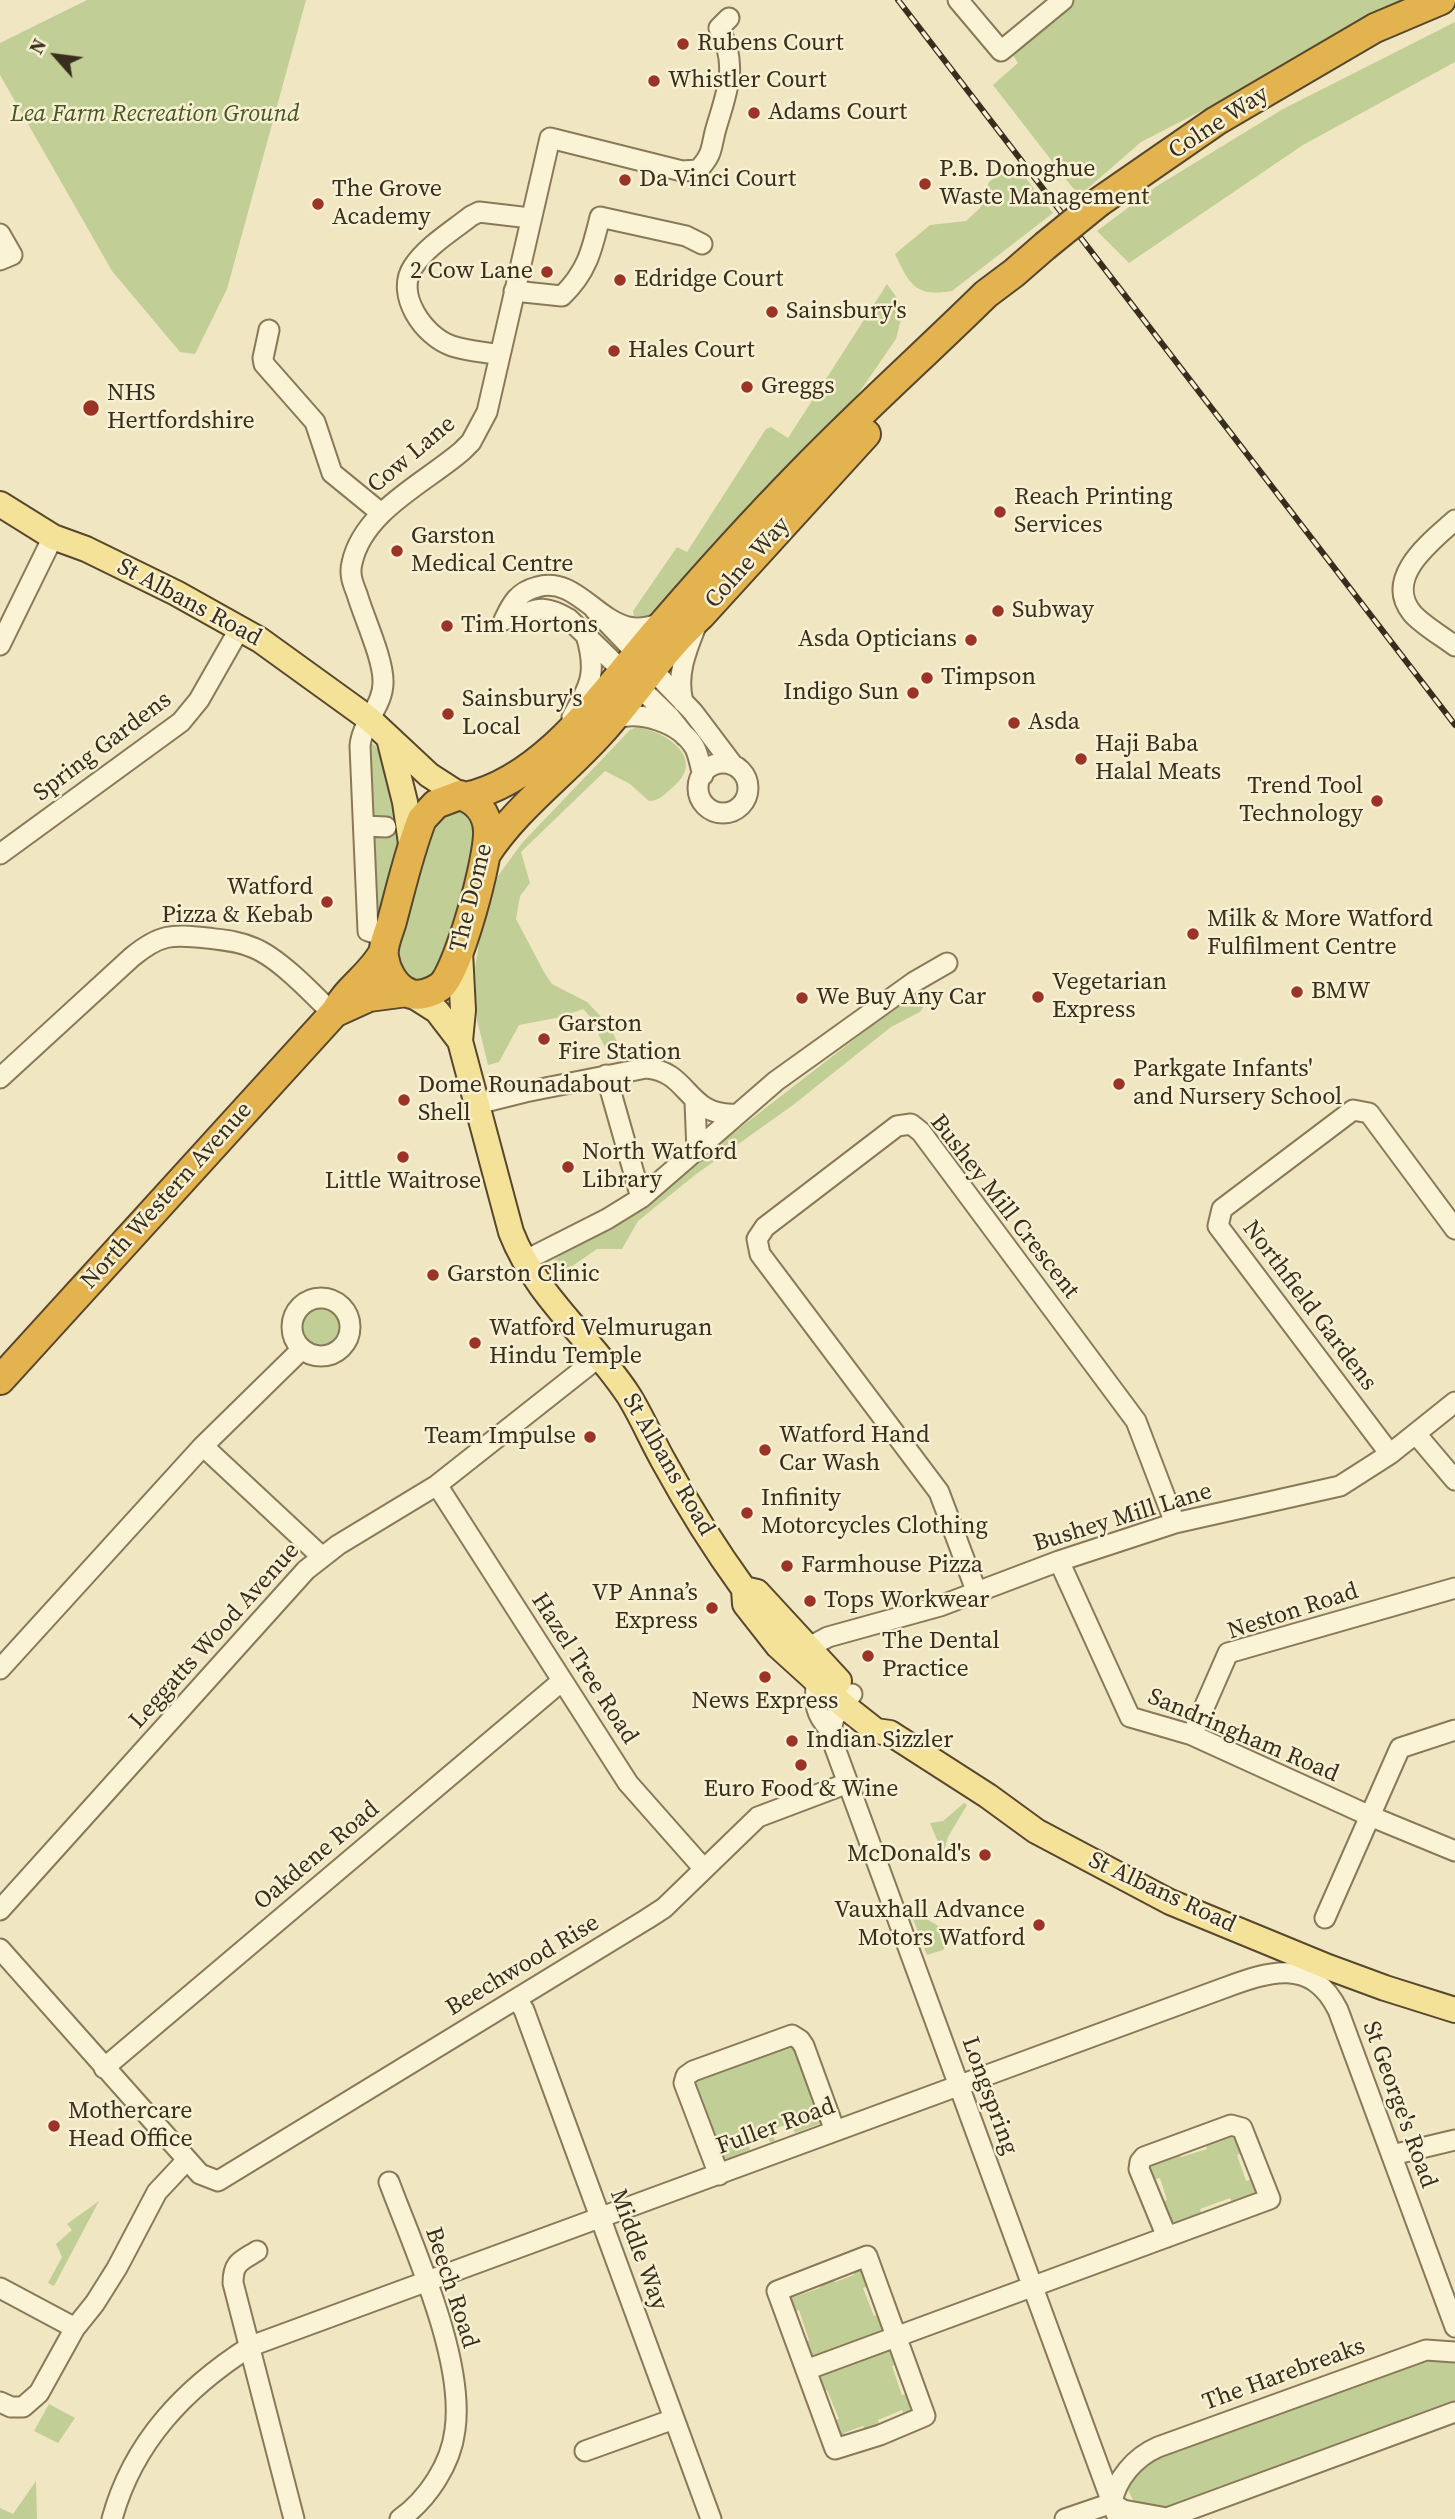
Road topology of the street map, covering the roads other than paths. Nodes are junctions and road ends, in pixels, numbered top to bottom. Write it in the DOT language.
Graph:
graph roads {
  1 [pos="958,0"];
  2 [pos="1063,0"];
  3 [pos="1441,0"];
  4 [pos="729,18"];
  5 [pos="530,218"];
  6 [pos="0,234"];
  7 [pos="702,244"];
  8 [pos="0,260"];
  9 [pos="1014,274"];
  10 [pos="514,291"];
  11 [pos="269,330"];
  12 [pos="500,355"];
  13 [pos="0,504"];
  14 [pos="381,513"];
  15 [pos="1455,520"];
  16 [pos="53,537"];
  17 [pos="594,610"];
  18 [pos="701,615"];
  19 [pos="665,622"];
  20 [pos="240,628"];
  21 [pos="586,635"];
  22 [pos="0,645"];
  23 [pos="1455,646"];
  24 [pos="638,669"];
  25 [pos="683,702"];
  26 [pos="369,718"];
  27 [pos="612,719"];
  28 [pos="685,736"];
  29 [pos="388,738"];
  30 [pos="556,745"];
  31 [pos="733,765"];
  32 [pos="703,775"];
  33 [pos="463,796"];
  34 [pos="365,826"];
  35 [pos="386,827"];
  36 [pos="412,850"];
  37 [pos="0,854"];
  38 [pos="486,854"];
  39 [pos="385,945"];
  40 [pos="460,952"];
  41 [pos="947,963"];
  42 [pos="410,993"];
  43 [pos="334,1013"];
  44 [pos="460,1041"];
  45 [pos="606,1075"];
  46 [pos="0,1078"];
  47 [pos="695,1102"];
  48 [pos="477,1104"];
  49 [pos="736,1114"];
  50 [pos="697,1151"];
  51 [pos="640,1198"];
  52 [pos="1455,1229"];
  53 [pos="524,1261"];
  54 [pos="302,1349"];
  55 [pos="599,1357"];
  56 [pos="0,1380"];
  57 [pos="1455,1402"];
  58 [pos="1416,1434"];
  59 [pos="204,1446"];
  60 [pos="1390,1454"];
  61 [pos="1455,1480"];
  62 [pos="437,1485"];
  63 [pos="1175,1523"];
  64 [pos="321,1556"];
  65 [pos="1059,1562"];
  66 [pos="1455,1588"];
  67 [pos="977,1593"];
  68 [pos="799,1652"];
  69 [pos="0,1669"];
  70 [pos="562,1681"];
  71 [pos="816,1681"];
  72 [pos="848,1700"];
  73 [pos="830,1730"];
  74 [pos="1455,1730"];
  75 [pos="1192,1735"];
  76 [pos="848,1783"];
  77 [pos="1370,1816"];
  78 [pos="1455,1851"];
  79 [pos="704,1869"];
  80 [pos="0,1910"];
  81 [pos="1325,1918"];
  82 [pos="0,1949"];
  83 [pos="1318,1984"];
  84 [pos="517,1999"];
  85 [pos="1455,2010"];
  86 [pos="104,2068"];
  87 [pos="959,2086"];
  88 [pos="835,2131"];
  89 [pos="1455,2140"];
  90 [pos="1392,2155"];
  91 [pos="187,2160"];
  92 [pos="719,2175"];
  93 [pos="389,2182"];
  94 [pos="601,2218"];
  95 [pos="1167,2237"];
  96 [pos="257,2251"];
  97 [pos="426,2282"];
  98 [pos="1033,2287"];
  99 [pos="0,2288"];
  100 [pos="75,2328"];
  101 [pos="1455,2328"];
  102 [pos="897,2336"];
  103 [pos="251,2346"];
  104 [pos="1455,2351"];
  105 [pos="806,2370"];
  106 [pos="0,2402"];
  107 [pos="1455,2412"];
  108 [pos="674,2419"];
  109 [pos="585,2451"];
  110 [pos="1134,2463"];
  111 [pos="1099,2466"];
  112 [pos="1115,2511"];
  113 [pos="1166,2518"];
  114 [pos="112,2519"];
  115 [pos="295,2519"];
  116 [pos="400,2519"];
  117 [pos="711,2519"];
  118 [pos="1065,2519"];
  1 -- 2 [label="street"];
  3 -- 9 [label="highway, Colne Way, bridge"];
  4 -- 5 [label="street, Cow Lane"];
  5 -- 10 [label="street, Cow Lane"];
  5 -- 12 [label="street"];
  6 -- 8 [label="street"];
  7 -- 10 [label="street"];
  9 -- 18 [label="highway, Colne Way"];
  9 -- 19 [label="highway, Colne Way"];
  10 -- 12 [label="street, Cow Lane"];
  11 -- 14 [label="street"];
  12 -- 14 [label="street, Cow Lane"];
  13 -- 16 [label="main road, St Albans Road"];
  14 -- 26 [label="street, Cow Lane"];
  15 -- 23 [label="street"];
  16 -- 20 [label="main road, St Albans Road"];
  16 -- 22 [label="street"];
  17 -- 19 [label="street"];
  17 -- 21 [label="street"];
  17 -- 24 [label="street"];
  18 -- 24 [label="highway, Colne Way"];
  18 -- 25 [label="street"];
  19 -- 24 [label="highway, Colne Way"];
  20 -- 26 [label="main road, St Albans Road"];
  20 -- 37 [label="street, Spring Gardens"];
  21 -- 24 [label="street"];
  21 -- 30 [label="street"];
  24 -- 25 [label="street"];
  24 -- 27 [label="highway, Colne Way"];
  24 -- 28 [label="street"];
  24 -- 30 [label="highway, Colne Way"];
  25 -- 31 [label="street"];
  26 -- 29 [label="main road, St Albans Road"];
  26 -- 34 [label="street"];
  27 -- 28 [label="street"];
  27 -- 38 [label="highway, Colne Way"];
  28 -- 32 [label="street"];
  29 -- 33 [label="main road, St Albans Road"];
  29 -- 36 [label="main road, St Albans Road"];
  30 -- 33 [label="highway, Colne Way"];
  31 -- 32 [label="street"];
  31 -- 32 [label="street"];
  33 -- 36 [label="highway"];
  33 -- 38 [label="highway, The Dome"];
  34 -- 35 [label="street"];
  34 -- 39 [label="street"];
  36 -- 39 [label="highway"];
  38 -- 40 [label="highway, The Dome"];
  39 -- 42 [label="highway"];
  39 -- 43 [label="highway, North Western Avenue"];
  40 -- 42 [label="highway, The Dome"];
  40 -- 44 [label="main road, St Albans Road"];
  41 -- 49 [label="street"];
  42 -- 43 [label="highway, North Western Avenue"];
  42 -- 44 [label="main road, St Albans Road"];
  43 -- 46 [label="street"];
  43 -- 56 [label="highway, North Western Avenue"];
  44 -- 48 [label="main road, St Albans Road"];
  45 -- 47 [label="street"];
  45 -- 48 [label="street"];
  45 -- 51 [label="street"];
  47 -- 49 [label="street"];
  47 -- 50 [label="street"];
  48 -- 53 [label="main road, St Albans Road"];
  49 -- 50 [label="street"];
  50 -- 51 [label="street"];
  51 -- 53 [label="street"];
  52 -- 60 [label="street, Northfield Gardens"];
  53 -- 55 [label="main road, St Albans Road"];
  54 -- 59 [label="street"];
  55 -- 62 [label="street, Leggatts Wood Avenue"];
  55 -- 68 [label="main road, St Albans Road"];
  57 -- 58 [label="street, Bushey Mill Lane"];
  58 -- 60 [label="street, Bushey Mill Lane"];
  58 -- 61 [label="street"];
  59 -- 64 [label="street"];
  59 -- 69 [label="street"];
  60 -- 63 [label="street, Bushey Mill Lane"];
  62 -- 64 [label="street, Leggatts Wood Avenue"];
  62 -- 70 [label="street, Hazel Tree Road"];
  63 -- 65 [label="street, Bushey Mill Lane"];
  63 -- 67 [label="street, Bushey Mill Crescent"];
  64 -- 80 [label="street, Leggatts Wood Avenue"];
  65 -- 67 [label="street, Bushey Mill Lane"];
  65 -- 75 [label="street, Sandringham Road"];
  66 -- 75 [label="street, Neston Road"];
  67 -- 68 [label="street, Bushey Mill Lane"];
  68 -- 71 [label="main road, St Albans Road"];
  68 -- 72 [label="main road, St Albans Road"];
  70 -- 79 [label="street, Hazel Tree Road"];
  70 -- 86 [label="street, Oakdene Road"];
  71 -- 72 [label="main road, St Albans Road"];
  71 -- 73 [label="street, Longspring"];
  72 -- 73 [label="street"];
  72 -- 85 [label="main road, St Albans Road"];
  73 -- 76 [label="street, Longspring"];
  74 -- 77 [label="street"];
  75 -- 77 [label="street, Sandringham Road"];
  76 -- 79 [label="street, Beechwood Rise"];
  76 -- 87 [label="street, Longspring"];
  77 -- 78 [label="street, Sandringham Road"];
  77 -- 81 [label="street"];
  79 -- 84 [label="street, Beechwood Rise"];
  82 -- 86 [label="street"];
  83 -- 87 [label="street, Fuller Road"];
  83 -- 90 [label="street, St George's Road"];
  84 -- 91 [label="street, Beechwood Rise"];
  84 -- 94 [label="street, Middle Way"];
  86 -- 91 [label="street"];
  87 -- 88 [label="street, Fuller Road"];
  87 -- 98 [label="street, Longspring"];
  88 -- 92 [label="street, Fuller Road"];
  88 -- 92 [label="street"];
  89 -- 90 [label="street"];
  90 -- 101 [label="street, St George's Road"];
  91 -- 100 [label="street"];
  92 -- 94 [label="street, Fuller Road"];
  93 -- 97 [label="street, Beech Road"];
  94 -- 97 [label="street, Fuller Road"];
  94 -- 108 [label="street, Middle Way"];
  95 -- 95 [label="street"];
  95 -- 98 [label="street"];
  96 -- 103 [label="street"];
  97 -- 103 [label="street, Fuller Road"];
  97 -- 116 [label="street, Beech Road"];
  98 -- 102 [label="street"];
  98 -- 111 [label="street, Longspring"];
  99 -- 100 [label="street"];
  100 -- 106 [label="street"];
  102 -- 105 [label="street"];
  102 -- 105 [label="street"];
  102 -- 105 [label="street"];
  103 -- 114 [label="street, Fuller Road"];
  103 -- 115 [label="street"];
  104 -- 110 [label="street, The Harebreaks"];
  107 -- 113 [label="street"];
  108 -- 109 [label="street"];
  108 -- 117 [label="street, Middle Way"];
  110 -- 111 [label="street, The Harebreaks"];
  110 -- 112 [label="street, The Harebreaks"];
  111 -- 112 [label="street, Longspring"];
  112 -- 113 [label="street"];
  112 -- 118 [label="street"];
}
